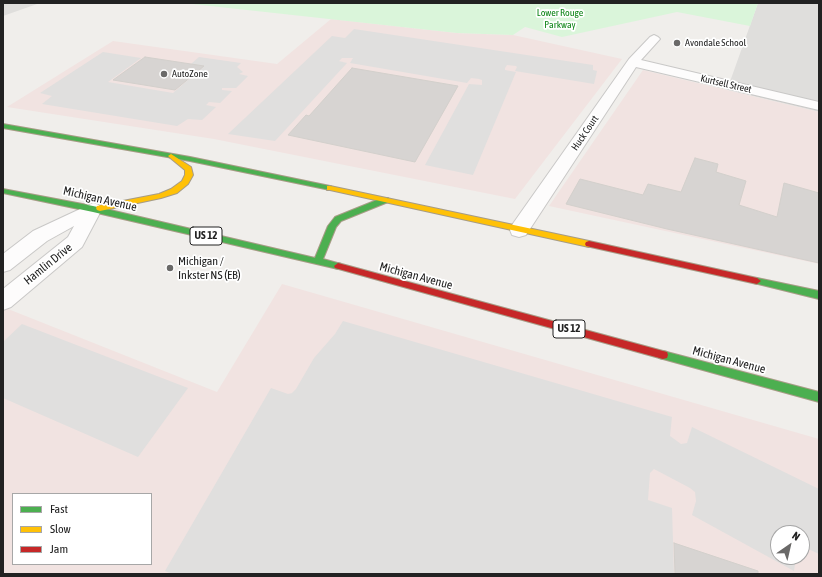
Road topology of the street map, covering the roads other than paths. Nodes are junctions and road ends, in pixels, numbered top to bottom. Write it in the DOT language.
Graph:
graph roads {
  1 [pos="654,39"];
  2 [pos="633,62"];
  3 [pos="819,106"];
  4 [pos="3,126"];
  5 [pos="171,156"];
  6 [pos="3,191"];
  7 [pos="385,200"];
  8 [pos="93,209"];
  9 [pos="519,230"];
  10 [pos="318,261"];
  11 [pos="3,265"];
  12 [pos="819,295"];
  13 [pos="3,301"];
  14 [pos="819,397"];
  1 -- 2 [label="street, Huck Court"];
  2 -- 3 [label="street, Kurtsell Street"];
  2 -- 9 [label="street, Huck Court"];
  4 -- 5 [label="main road"];
  5 -- 7 [label="main road"];
  5 -- 8 [label="main road"];
  6 -- 8 [label="main road, Michigan Avenue / US 12"];
  7 -- 9 [label="main road"];
  7 -- 10 [label="main road"];
  8 -- 10 [label="main road, Michigan Avenue / US 12"];
  8 -- 11 [label="street, Hamlin Drive"];
  8 -- 13 [label="street, Hamlin Drive"];
  9 -- 12 [label="main road"];
  10 -- 14 [label="main road, Michigan Avenue / US 12"];
}
